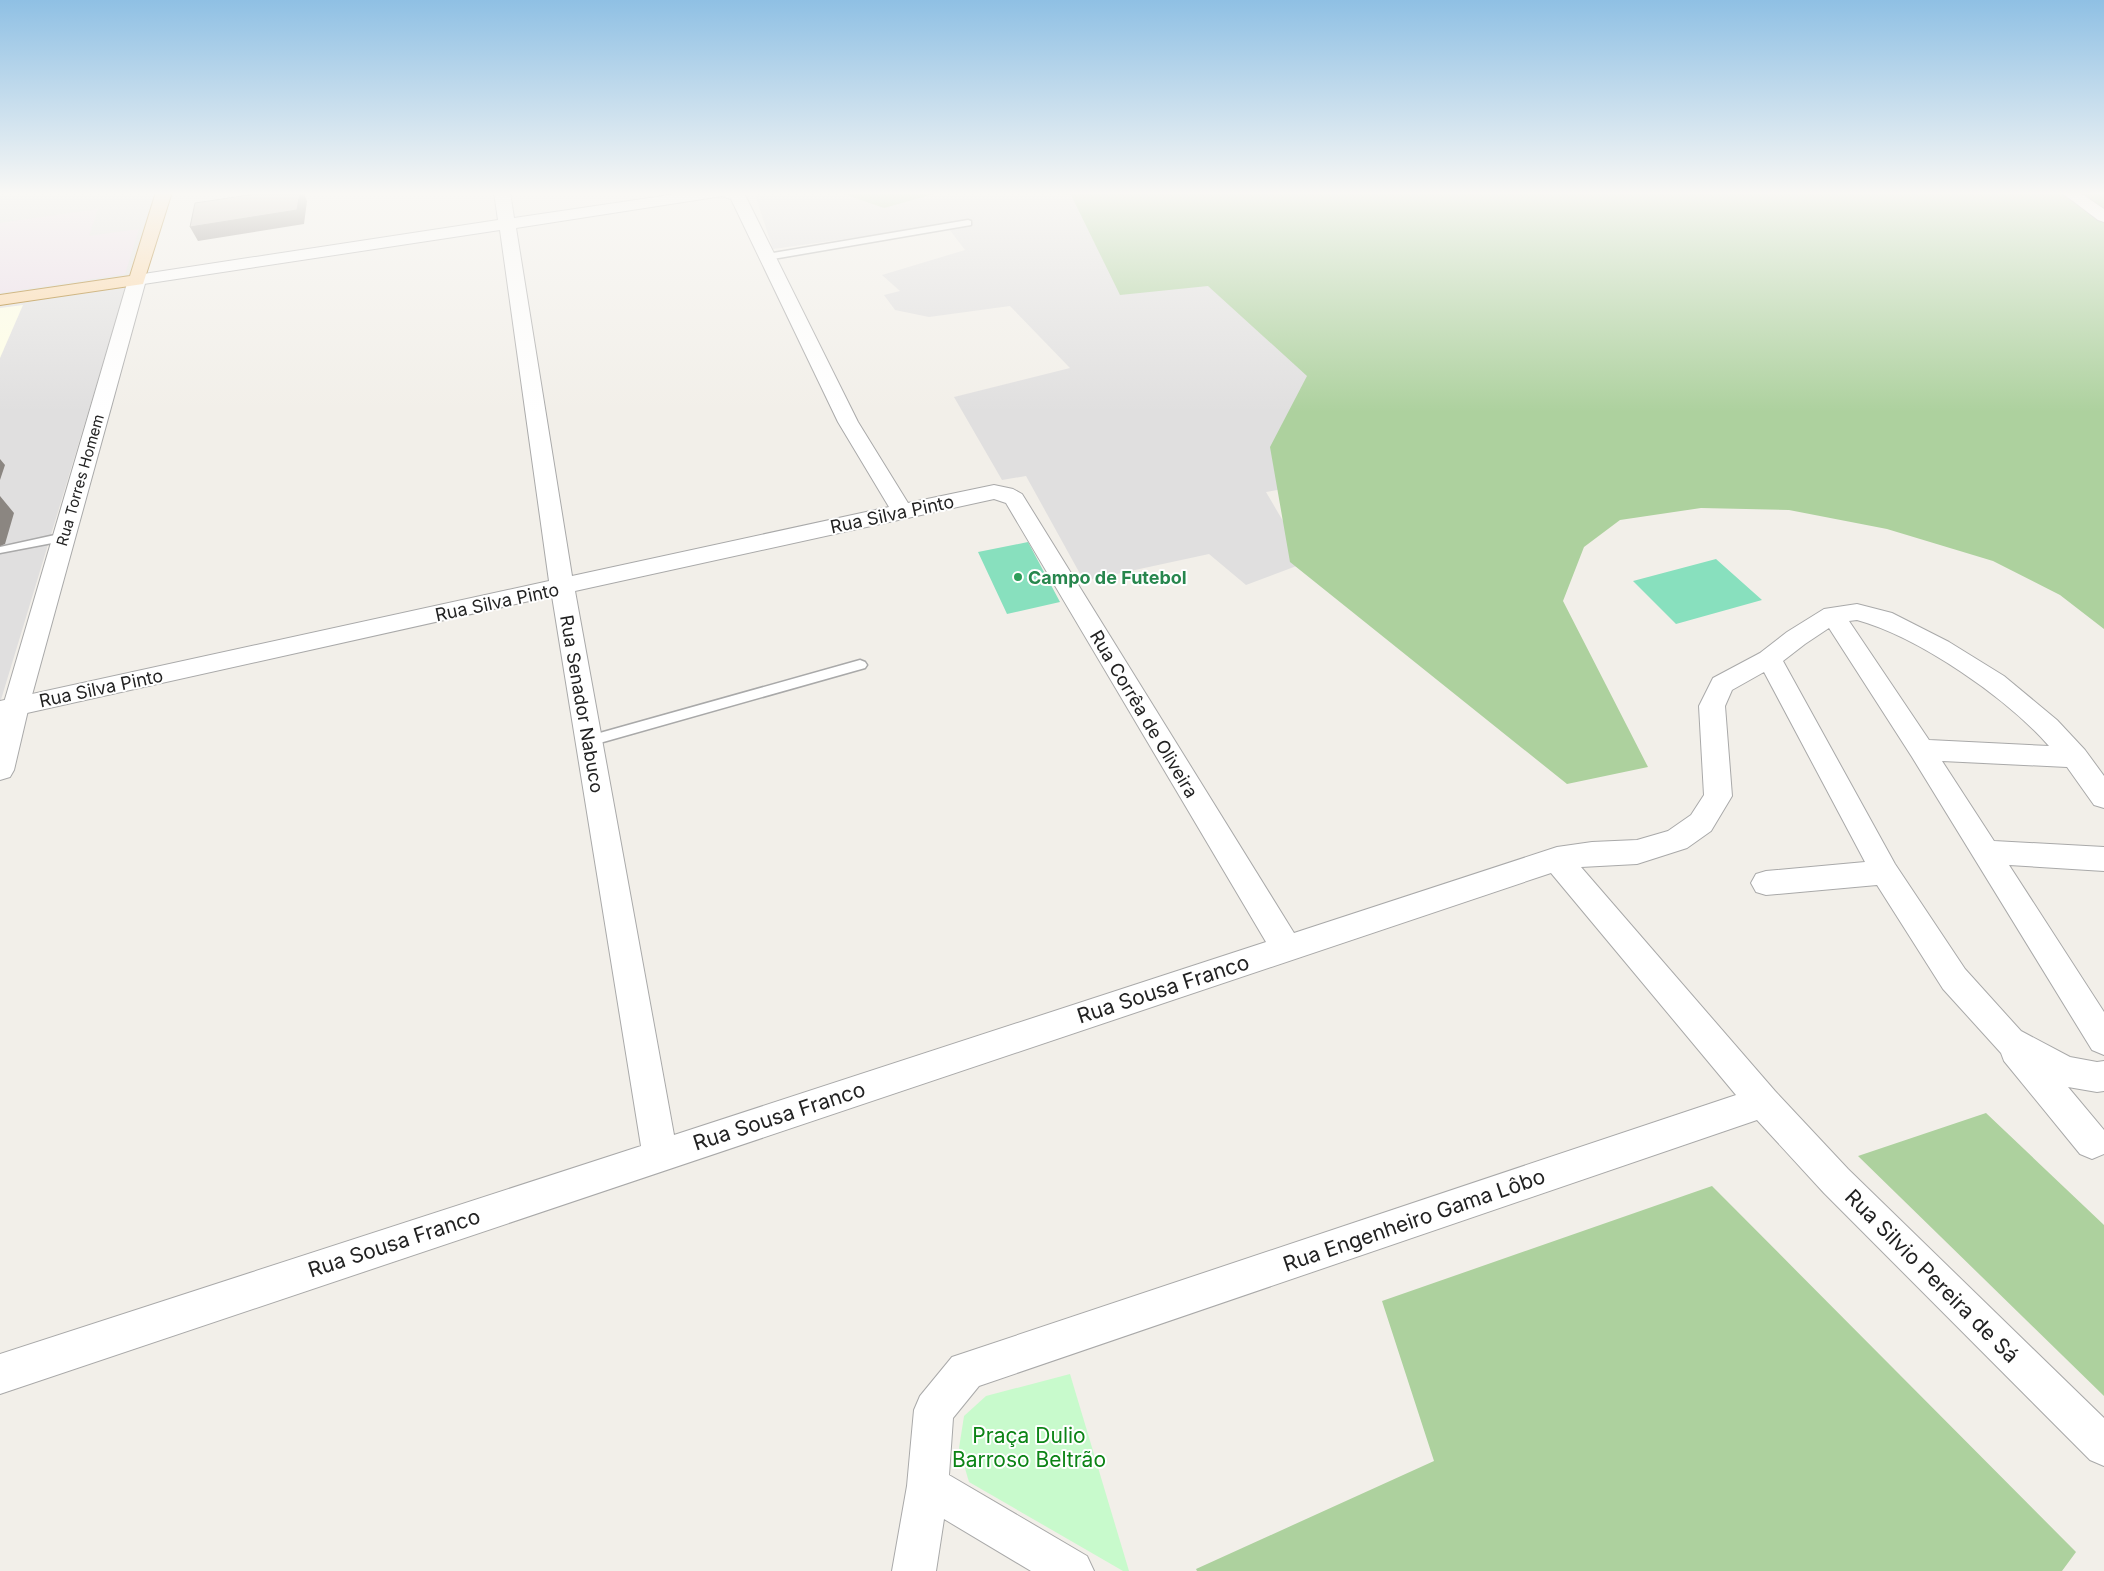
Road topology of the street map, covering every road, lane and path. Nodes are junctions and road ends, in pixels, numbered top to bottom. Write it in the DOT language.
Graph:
graph roads {
  1 [pos="142,265"];
  2 [pos="234,265"];
  3 [pos="513,265"];
  4 [pos="771,265"];
  5 [pos="137,280"];
  6 [pos="0,300"];
  7 [pos="994,492"];
  8 [pos="902,511"];
  9 [pos="64,537"];
  10 [pos="3,550"];
  11 [pos="562,588"];
  12 [pos="1833,615"];
  13 [pos="1769,659"];
  14 [pos="860,665"];
  15 [pos="8,708"];
  16 [pos="589,741"];
  17 [pos="1921,750"];
  18 [pos="2075,757"];
  19 [pos="0,770"];
  20 [pos="2104,797"];
  21 [pos="1985,852"];
  22 [pos="1557,859"];
  23 [pos="2104,859"];
  24 [pos="1885,872"];
  25 [pos="1766,883"];
  26 [pos="1286,948"];
  27 [pos="2104,1040"];
  28 [pos="2009,1041"];
  29 [pos="2104,1076"];
  30 [pos="1763,1102"];
  31 [pos="2092,1142"];
  32 [pos="660,1155"];
  33 [pos="0,1374"];
  34 [pos="2104,1446"];
  35 [pos="928,1486"];
  36 [pos="914,1571"];
  37 [pos="1072,1571"];
  1 -- 5 [label="main road, Rua Torres Homem"];
  2 -- 5 [label="street"];
  3 -- 11 [label="street, Rua Senador Nabuco"];
  4 -- 8 [label="street"];
  5 -- 6 [label="main road"];
  5 -- 9 [label="street, Rua Torres Homem"];
  7 -- 8 [label="street, Rua Silva Pinto"];
  7 -- 26 [label="street, Rua Corrêa de Oliveira"];
  8 -- 11 [label="street, Rua Silva Pinto"];
  9 -- 10 [label="lane"];
  9 -- 15 [label="street, Rua Torres Homem"];
  11 -- 15 [label="street, Rua Silva Pinto"];
  11 -- 16 [label="street, Rua Senador Nabuco"];
  12 -- 13 [label="street, Rua Sousa Franco"];
  12 -- 17 [label="street"];
  12 -- 18 [label="street"];
  13 -- 22 [label="street, Rua Sousa Franco"];
  13 -- 24 [label="street"];
  14 -- 16 [label="lane"];
  15 -- 19 [label="street, Rua Torres Homem"];
  16 -- 32 [label="street, Rua Senador Nabuco"];
  17 -- 18 [label="street"];
  17 -- 21 [label="street"];
  18 -- 20 [label="street"];
  21 -- 23 [label="street"];
  21 -- 27 [label="street"];
  22 -- 26 [label="street, Rua Sousa Franco"];
  22 -- 30 [label="street"];
  24 -- 25 [label="street"];
  24 -- 28 [label="street"];
  26 -- 32 [label="street, Rua Sousa Franco"];
  28 -- 29 [label="street"];
  28 -- 31 [label="street"];
  30 -- 34 [label="street, Rua Silvio Pereira de Sá"];
  30 -- 35 [label="street, Rua Engenheiro Gama Lôbo"];
  32 -- 33 [label="street, Rua Sousa Franco"];
  35 -- 36 [label="street, Rua Engenheiro Gama Lôbo"];
  35 -- 37 [label="street"];
}
